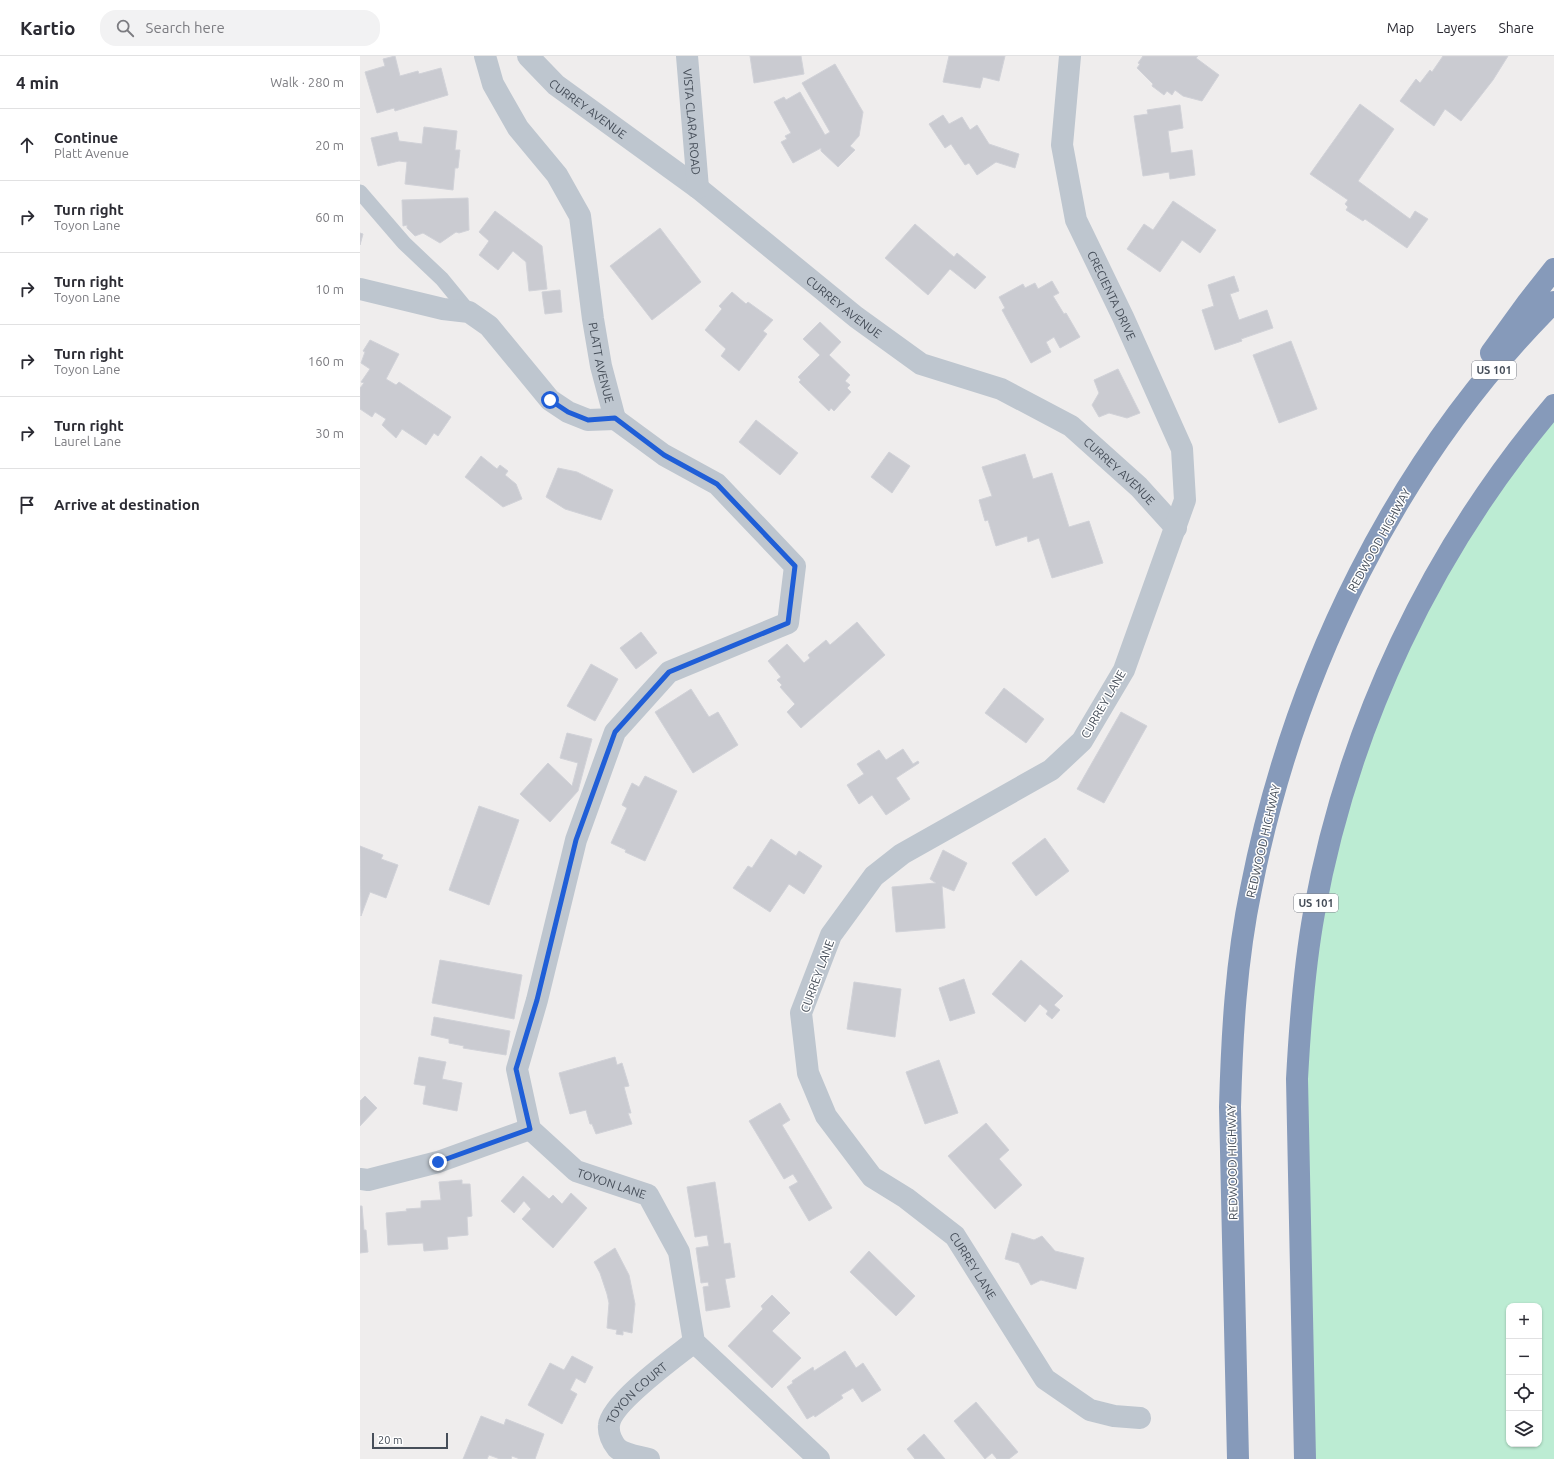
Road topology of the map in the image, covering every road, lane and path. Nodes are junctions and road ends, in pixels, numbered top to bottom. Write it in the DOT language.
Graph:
graph roads {
  1 [pos="485,56"];
  2 [pos="528,56"];
  3 [pos="687,56"];
  4 [pos="1070,56"];
  5 [pos="698,188"];
  6 [pos="360,192"];
  7 [pos="1554,270"];
  8 [pos="360,289"];
  9 [pos="1554,302"];
  10 [pos="469,312"];
  11 [pos="1554,405"];
  12 [pos="615,418"];
  13 [pos="1439,441"];
  14 [pos="1176,528"];
  15 [pos="530,1129"];
  16 [pos="360,1179"];
  17 [pos="694,1342"];
  18 [pos="1140,1418"];
  19 [pos="649,1459"];
  20 [pos="819,1459"];
  21 [pos="1238,1459"];
  22 [pos="1305,1459"];
  1 -- 12 [label="street, PLATT AVENUE"];
  2 -- 5 [label="street, CURREY AVENUE"];
  3 -- 5 [label="street, VISTA CLARA ROAD"];
  4 -- 14 [label="street, CRECIENTA DRIVE"];
  5 -- 14 [label="street, CURREY AVENUE"];
  6 -- 10 [label="lane"];
  7 -- 13 [label="highway"];
  8 -- 10 [label="street, PLATT AVENUE"];
  9 -- 13 [label="highway, REDWOOD HIGHWAY / US 101"];
  10 -- 12 [label="street, PLATT AVENUE"];
  11 -- 22 [label="highway, US 101"];
  12 -- 15 [label="street"];
  13 -- 21 [label="highway, REDWOOD HIGHWAY / US 101"];
  14 -- 18 [label="street, CURREY LANE"];
  15 -- 16 [label="street"];
  15 -- 17 [label="street, TOYON LANE"];
  17 -- 19 [label="street, TOYON COURT"];
  17 -- 20 [label="street"];
}
